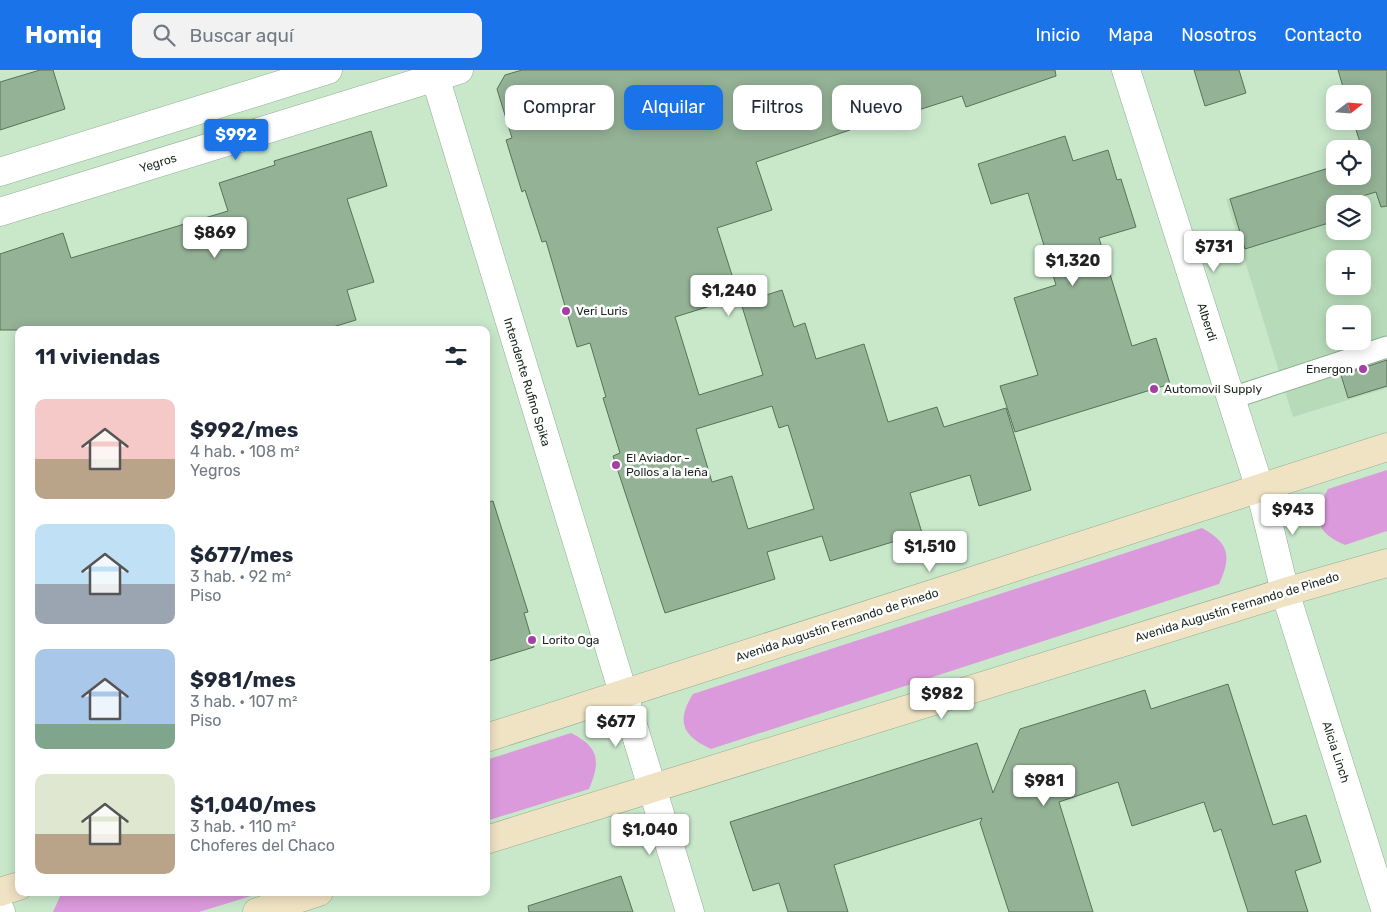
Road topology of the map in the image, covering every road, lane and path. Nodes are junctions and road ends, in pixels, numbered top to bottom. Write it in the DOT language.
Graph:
graph roads {
  1 [pos="328,70"];
  2 [pos="1126,70"];
  3 [pos="442,73"];
  4 [pos="0,172"];
  5 [pos="0,212"];
  6 [pos="1387,346"];
  7 [pos="1232,398"];
  8 [pos="1387,447"];
  9 [pos="1260,489"];
  10 [pos="1387,563"];
  11 [pos="1285,592"];
  12 [pos="622,695"];
  13 [pos="490,737"];
  14 [pos="651,788"];
  15 [pos="490,839"];
  16 [pos="15,887"];
  17 [pos="0,892"];
  18 [pos="307,896"];
  19 [pos="257,912"];
  20 [pos="690,912"];
  21 [pos="1386,912"];
  1 -- 4 [label="street"];
  2 -- 7 [label="street, Alberdi"];
  3 -- 5 [label="street, Yegros"];
  3 -- 12 [label="street, Intendente Rufino Spika"];
  6 -- 7 [label="lane"];
  7 -- 9 [label="street, Alberdi"];
  8 -- 9 [label="street, Avenida Augustín Fernando de Pinedo"];
  9 -- 11 [label="street, Alicia Linch"];
  9 -- 12 [label="street, Avenida Augustín Fernando de Pinedo"];
  10 -- 11 [label="street, Avenida Augustín Fernando de Pinedo"];
  11 -- 14 [label="street, Avenida Augustín Fernando de Pinedo"];
  11 -- 21 [label="street, Alicia Linch"];
  12 -- 13 [label="street, Avenida Augustín Fernando de Pinedo"];
  12 -- 14 [label="street, Intendente Rufino Spika"];
  14 -- 15 [label="street, Avenida Augustín Fernando de Pinedo"];
  14 -- 20 [label="street, Intendente Rufino Spika"];
  16 -- 17 [label="street"];
  18 -- 19 [label="street"];
}
